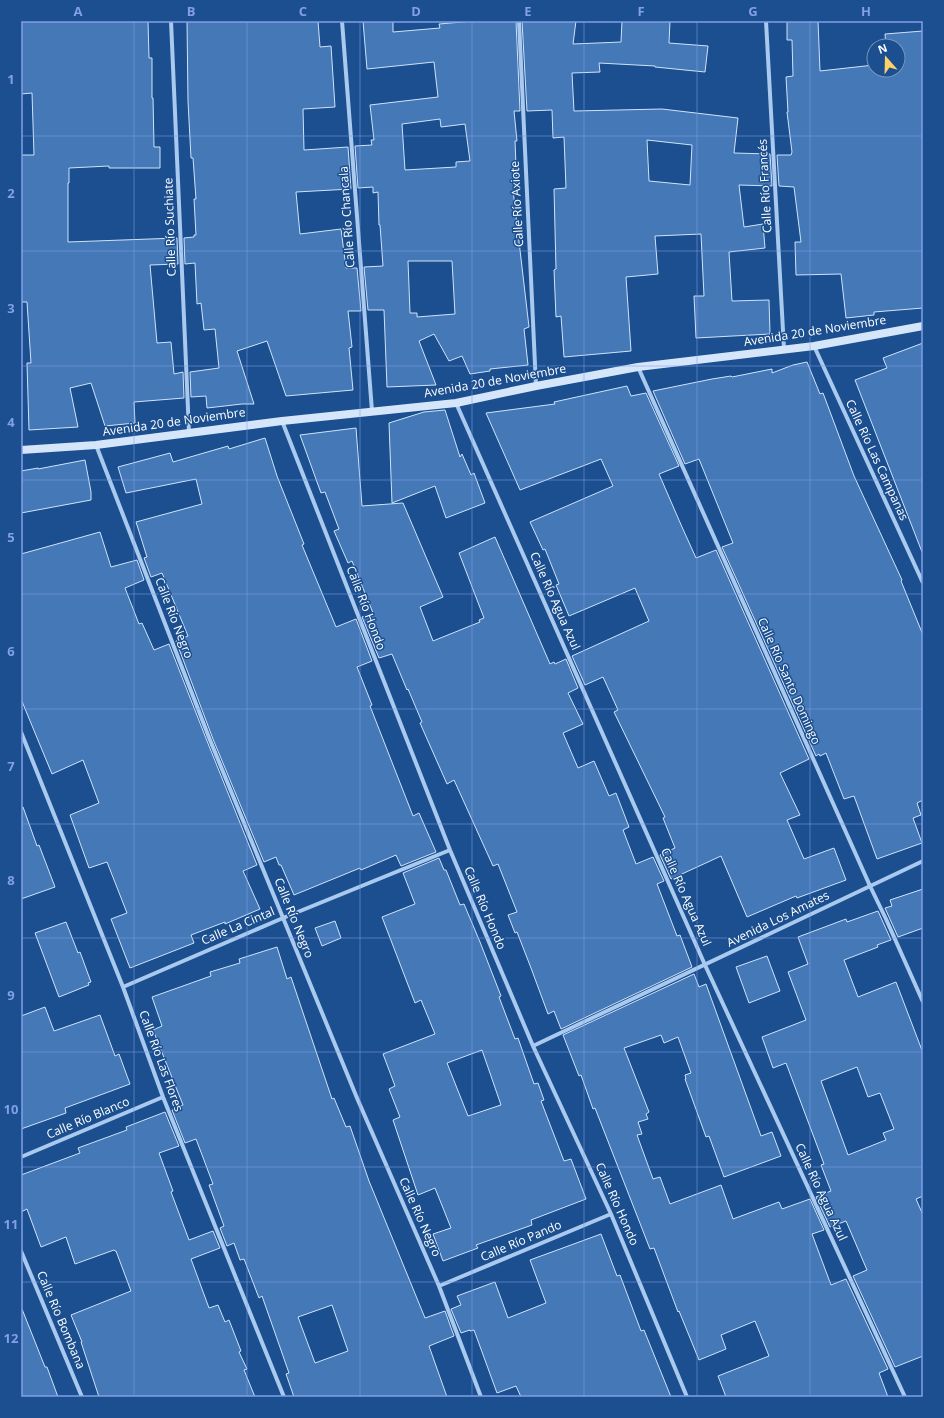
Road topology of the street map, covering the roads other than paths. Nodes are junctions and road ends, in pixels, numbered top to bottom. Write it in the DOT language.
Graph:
graph roads {
  1 [pos="171,21"];
  2 [pos="342,21"];
  3 [pos="519,21"];
  4 [pos="766,21"];
  5 [pos="923,326"];
  6 [pos="814,346"];
  7 [pos="784,349"];
  8 [pos="638,367"];
  9 [pos="536,386"];
  10 [pos="456,403"];
  11 [pos="372,412"];
  12 [pos="282,420"];
  13 [pos="189,432"];
  14 [pos="96,445"];
  15 [pos="21,450"];
  16 [pos="923,583"];
  17 [pos="21,732"];
  18 [pos="450,850"];
  19 [pos="923,861"];
  20 [pos="870,886"];
  21 [pos="283,918"];
  22 [pos="705,965"];
  23 [pos="123,987"];
  24 [pos="923,1002"];
  25 [pos="533,1046"];
  26 [pos="163,1097"];
  27 [pos="21,1157"];
  28 [pos="612,1214"];
  29 [pos="21,1251"];
  30 [pos="439,1286"];
  31 [pos="82,1397"];
  32 [pos="284,1397"];
  33 [pos="481,1397"];
  34 [pos="687,1397"];
  35 [pos="905,1397"];
  1 -- 13 [label="street, Calle Río Suchiate"];
  2 -- 11 [label="street, Calle Río Chancala"];
  3 -- 9 [label="street, Calle Río Axiote"];
  4 -- 7 [label="street, Calle Río Francés"];
  5 -- 6 [label="street, Avenida 20 de Noviembre"];
  6 -- 7 [label="street, Avenida 20 de Noviembre"];
  6 -- 16 [label="street, Calle Río Las Campanas"];
  7 -- 8 [label="street, Avenida 20 de Noviembre"];
  8 -- 9 [label="street, Avenida 20 de Noviembre"];
  8 -- 20 [label="street, Calle Río Santo Domingo"];
  9 -- 10 [label="street, Avenida 20 de Noviembre"];
  10 -- 11 [label="street, Avenida 20 de Noviembre"];
  10 -- 22 [label="street, Calle Río Agua Azul"];
  11 -- 12 [label="street, Avenida 20 de Noviembre"];
  12 -- 13 [label="street, Avenida 20 de Noviembre"];
  12 -- 18 [label="street, Calle Río Hondo"];
  13 -- 14 [label="street, Avenida 20 de Noviembre"];
  14 -- 15 [label="street, Avenida 20 de Noviembre"];
  14 -- 21 [label="street, Calle Río Negro"];
  17 -- 23 [label="street, Calle Río Las Flores"];
  18 -- 21 [label="street, Calle La Cintal"];
  18 -- 25 [label="street, Calle Río Hondo"];
  19 -- 20 [label="street, Avenida Los Amates"];
  20 -- 22 [label="street, Avenida Los Amates"];
  20 -- 24 [label="street, Calle Río Santo Domingo"];
  21 -- 23 [label="street, Calle La Cintal"];
  21 -- 30 [label="street, Calle Río Negro"];
  22 -- 25 [label="street, Avenida Los Amates"];
  22 -- 35 [label="street, Calle Río Agua Azul"];
  23 -- 26 [label="street, Calle Río Las Flores"];
  25 -- 28 [label="street, Calle Río Hondo"];
  26 -- 27 [label="street, Calle Río Blanco"];
  26 -- 32 [label="street, Calle Río Las Flores"];
  28 -- 30 [label="street, Calle Río Pando"];
  28 -- 34 [label="street, Calle Río Hondo"];
  29 -- 31 [label="street, Calle Río Bombana"];
  30 -- 33 [label="street, Calle Río Negro"];
}
